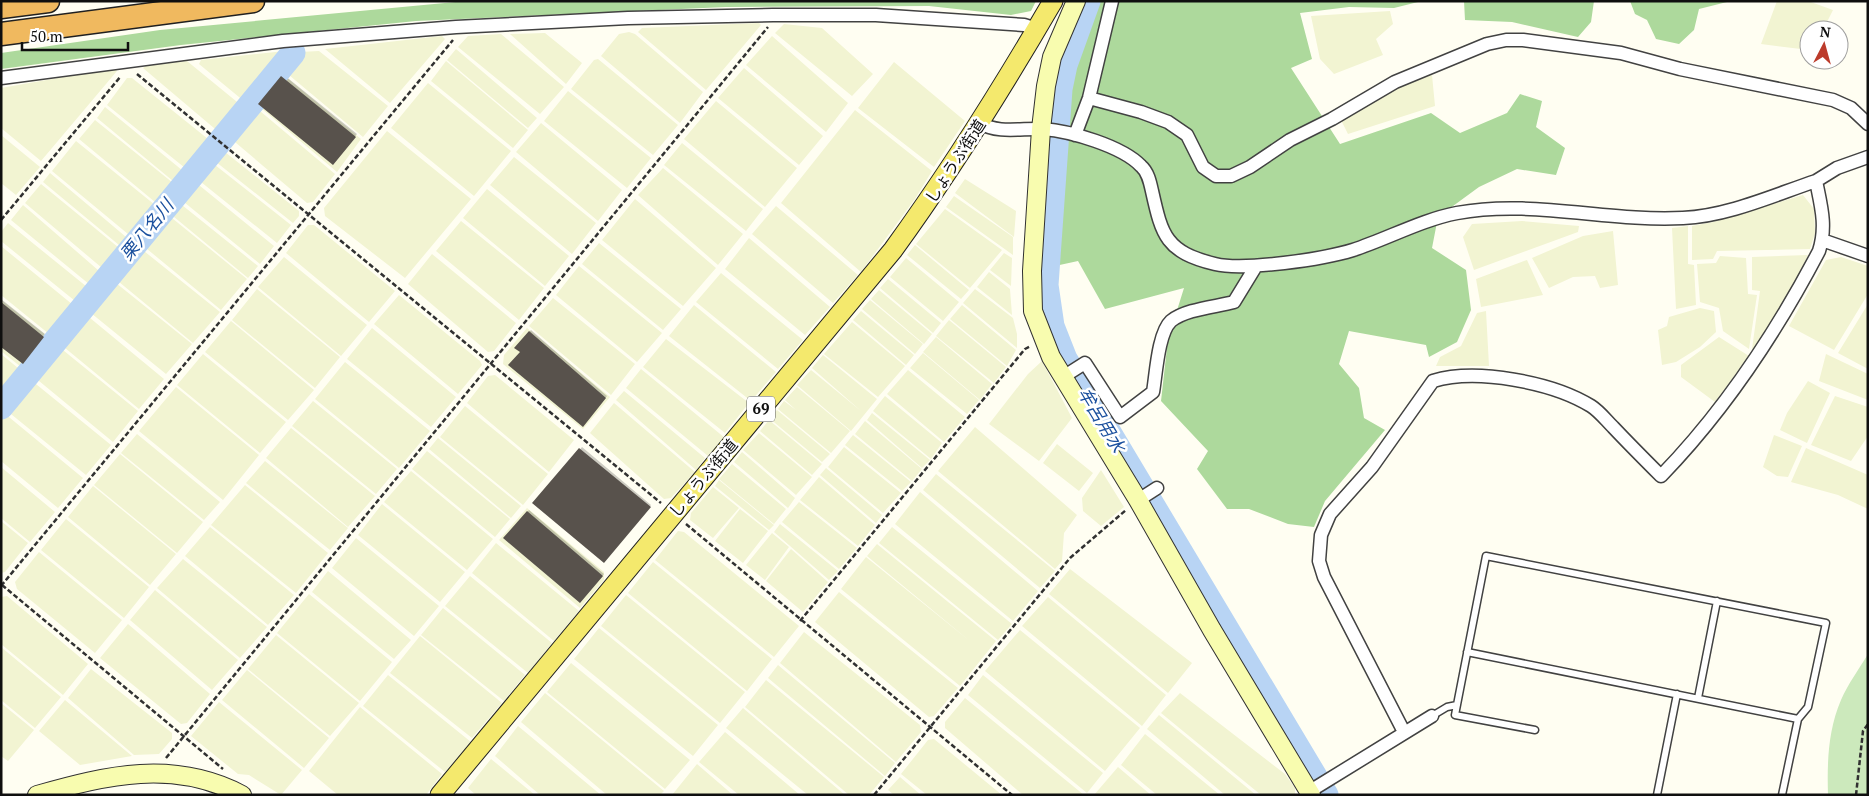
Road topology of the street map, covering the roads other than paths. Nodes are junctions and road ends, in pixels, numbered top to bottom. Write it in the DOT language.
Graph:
graph roads {
  1 [pos="48,1"];
  2 [pos="253,1"];
  3 [pos="1054,1"];
  4 [pos="1076,1"];
  5 [pos="1112,1"];
  6 [pos="1,7"];
  7 [pos="1037,29"];
  8 [pos="1,34"];
  9 [pos="1,78"];
  10 [pos="1089,98"];
  11 [pos="980,123"];
  12 [pos="1868,124"];
  13 [pos="1044,129"];
  14 [pos="1073,134"];
  15 [pos="1868,157"];
  16 [pos="1816,181"];
  17 [pos="1822,240"];
  18 [pos="1868,256"];
  19 [pos="1256,266"];
  20 [pos="1065,375"];
  21 [pos="1157,488"];
  22 [pos="1140,498"];
  23 [pos="1717,601"];
  24 [pos="1467,652"];
  25 [pos="1677,694"];
  26 [pos="1698,698"];
  27 [pos="1457,706"];
  28 [pos="1432,716"];
  29 [pos="1798,719"];
  30 [pos="1535,730"];
  31 [pos="1404,732"];
  32 [pos="1313,791"];
  33 [pos="239,793"];
  34 [pos="36,795"];
  35 [pos="440,795"];
  36 [pos="1657,795"];
  37 [pos="1782,795"];
  1 -- 6 [label="highway"];
  2 -- 8 [label="highway"];
  3 -- 7 [label="main road, しょうぶ街道 / 69"];
  4 -- 13 [label="street"];
  5 -- 10 [label="street"];
  7 -- 9 [label="street"];
  7 -- 11 [label="main road, しょうぶ街道 / 69"];
  10 -- 12 [label="street"];
  10 -- 14 [label="street"];
  11 -- 13 [label="street"];
  11 -- 35 [label="main road, しょうぶ街道 / 69"];
  13 -- 14 [label="street"];
  13 -- 20 [label="street"];
  14 -- 19 [label="street"];
  15 -- 16 [label="street"];
  16 -- 17 [label="street"];
  16 -- 19 [label="street"];
  17 -- 18 [label="street"];
  17 -- 31 [label="street"];
  19 -- 20 [label="street"];
  20 -- 22 [label="street"];
  21 -- 22 [label="street"];
  22 -- 32 [label="street"];
  23 -- 24 [label="lane"];
  23 -- 26 [label="lane"];
  23 -- 29 [label="lane"];
  24 -- 25 [label="lane"];
  24 -- 27 [label="lane"];
  25 -- 26 [label="lane"];
  25 -- 36 [label="lane"];
  26 -- 29 [label="lane"];
  27 -- 28 [label="lane"];
  27 -- 30 [label="lane"];
  28 -- 31 [label="street"];
  29 -- 37 [label="lane"];
  31 -- 32 [label="street"];
  33 -- 34 [label="street"];
}
